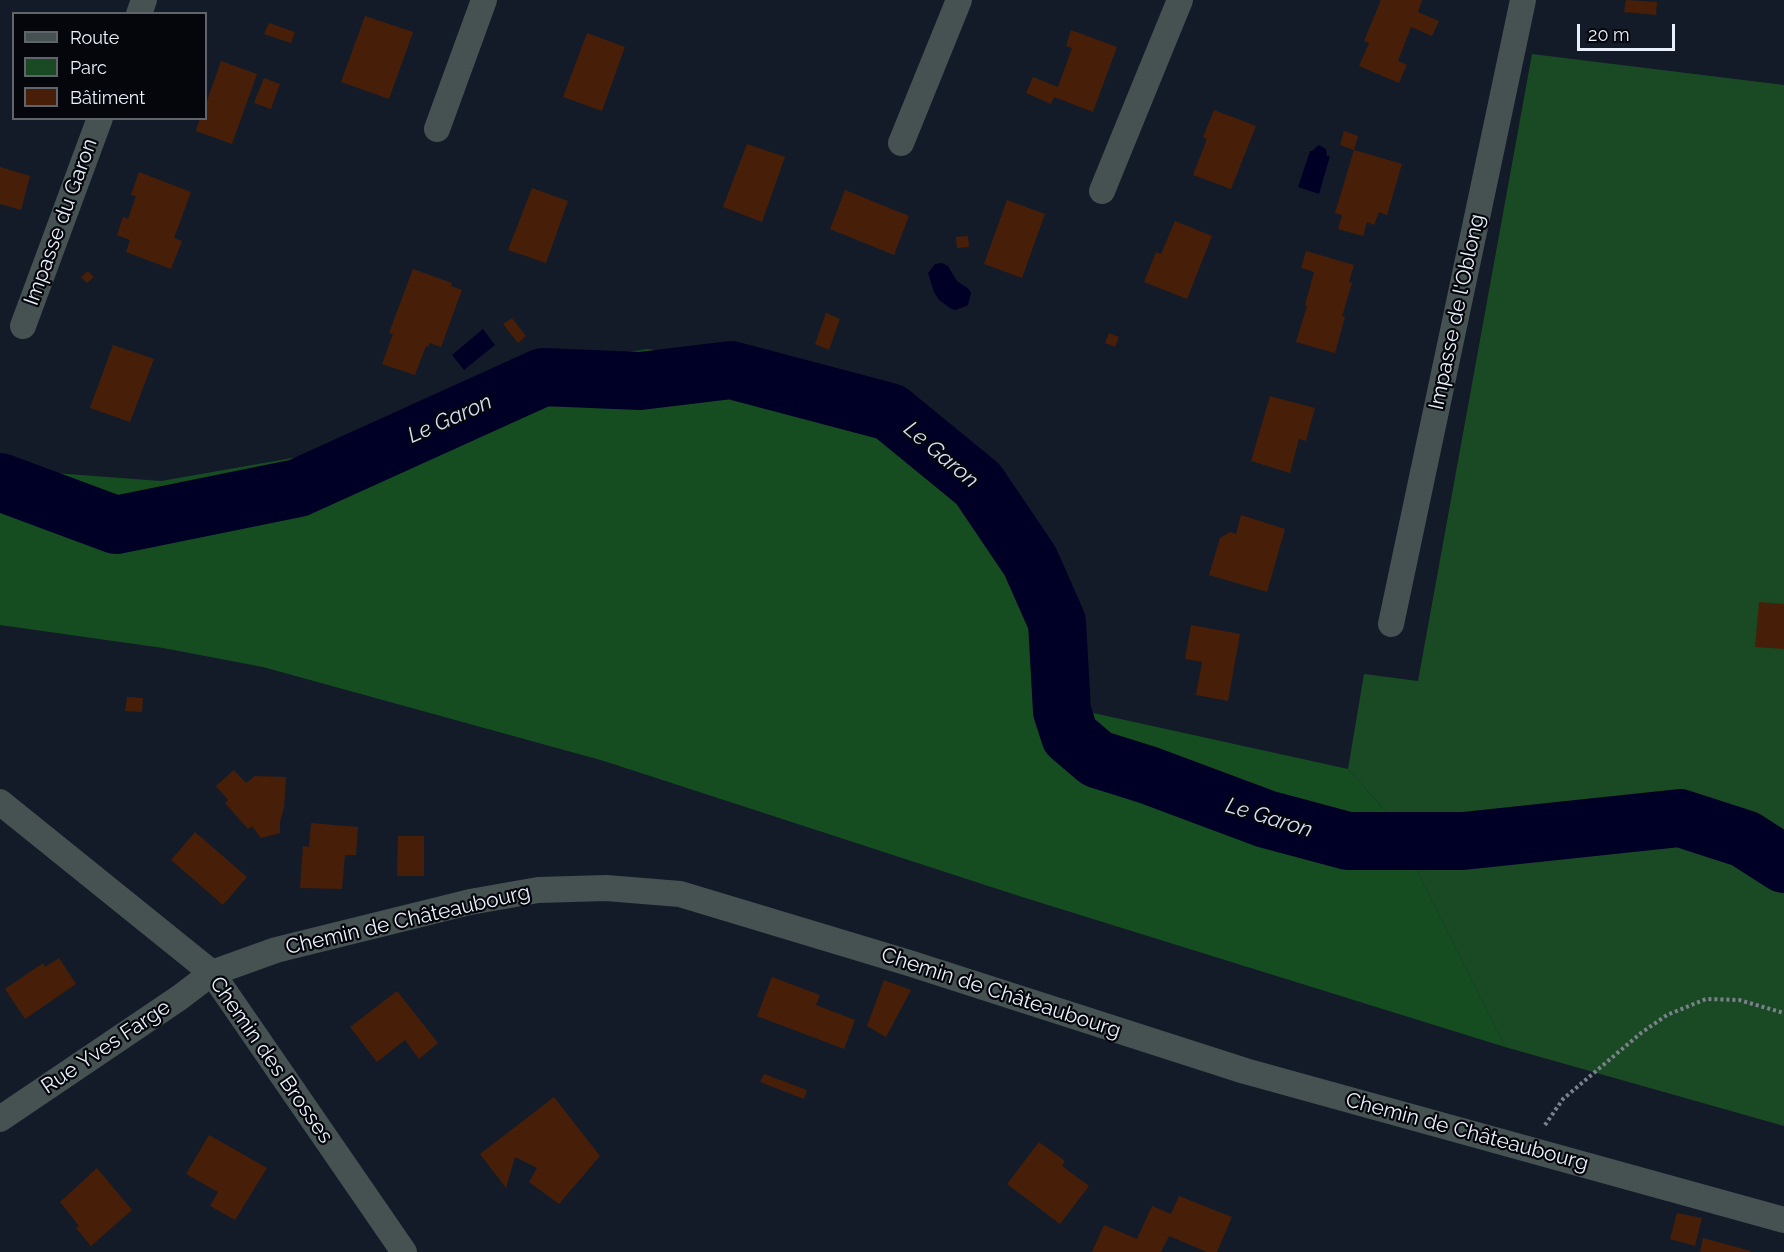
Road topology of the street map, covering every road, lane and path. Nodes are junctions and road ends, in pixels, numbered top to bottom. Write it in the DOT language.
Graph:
graph roads {
  1 [pos="484,0"];
  2 [pos="959,0"];
  3 [pos="1180,0"];
  4 [pos="1523,0"];
  5 [pos="99,120"];
  6 [pos="437,129"];
  7 [pos="902,143"];
  8 [pos="1102,191"];
  9 [pos="23,326"];
  10 [pos="1391,624"];
  11 [pos="0,802"];
  12 [pos="212,973"];
  13 [pos="1784,1013"];
  14 [pos="0,1119"];
  15 [pos="1528,1150"];
  16 [pos="1784,1220"];
  17 [pos="404,1252"];
  1 -- 6 [label="street"];
  2 -- 7 [label="street"];
  3 -- 8 [label="street"];
  4 -- 10 [label="street, Impasse de l'Oblong"];
  5 -- 9 [label="street, Impasse du Garon"];
  11 -- 12 [label="street, Chemin des Brosses"];
  12 -- 14 [label="street, Rue Yves Farge"];
  12 -- 15 [label="street, Chemin de Châteaubourg"];
  12 -- 17 [label="street, Chemin des Brosses"];
  13 -- 15 [label="path"];
  15 -- 16 [label="street, Chemin de Châteaubourg"];
}
